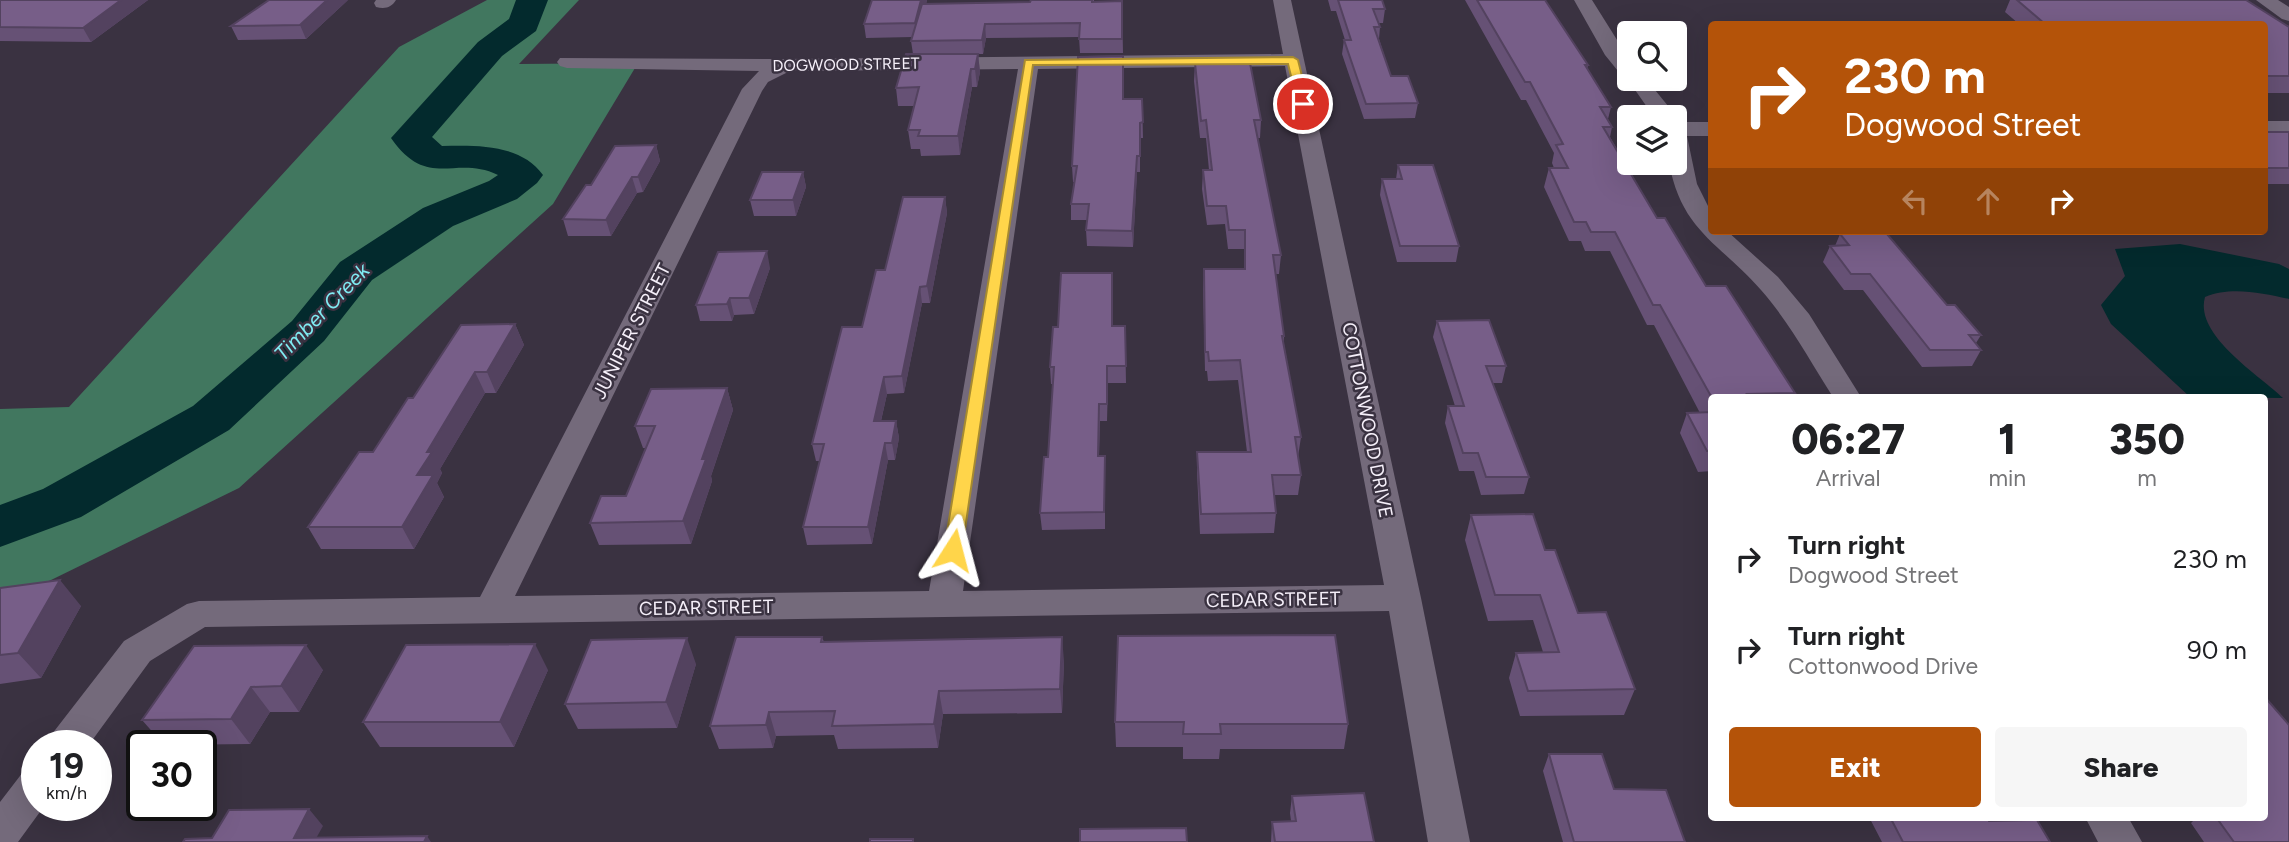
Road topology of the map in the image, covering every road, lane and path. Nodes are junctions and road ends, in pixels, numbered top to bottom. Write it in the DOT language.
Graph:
graph roads {
  1 [pos="1282,0"];
  2 [pos="1583,0"];
  3 [pos="2265,0"];
  4 [pos="2289,15"];
  5 [pos="1617,57"];
  6 [pos="1293,60"];
  7 [pos="567,62"];
  8 [pos="1028,62"];
  9 [pos="786,65"];
  10 [pos="1644,91"];
  11 [pos="1655,105"];
  12 [pos="2268,128"];
  13 [pos="2289,128"];
  14 [pos="1708,129"];
  15 [pos="1687,130"];
  16 [pos="1683,175"];
  17 [pos="1708,227"];
  18 [pos="1716,235"];
  19 [pos="1845,394"];
  20 [pos="1404,597"];
  21 [pos="944,604"];
  22 [pos="491,610"];
  23 [pos="78,730"];
  24 [pos="2108,821"];
  25 [pos="1448,842"];
  26 [pos="2121,842"];
  1 -- 6 [label="street, COTTONWOOD DRIVE"];
  2 -- 5 [label="street"];
  3 -- 4 [label="street"];
  6 -- 8 [label="street, DOGWOOD STREET"];
  6 -- 20 [label="street, COTTONWOOD DRIVE"];
  7 -- 9 [label="street, DOGWOOD STREET"];
  8 -- 9 [label="street, DOGWOOD STREET"];
  8 -- 21 [label="street"];
  9 -- 22 [label="street, JUNIPER STREET"];
  10 -- 11 [label="street"];
  12 -- 13 [label="street"];
  14 -- 15 [label="street"];
  16 -- 17 [label="street"];
  18 -- 19 [label="street"];
  20 -- 21 [label="street, CEDAR STREET"];
  20 -- 25 [label="street, COTTONWOOD DRIVE"];
  21 -- 22 [label="street, CEDAR STREET"];
  22 -- 23 [label="street, CEDAR STREET"];
  24 -- 26 [label="street"];
}
